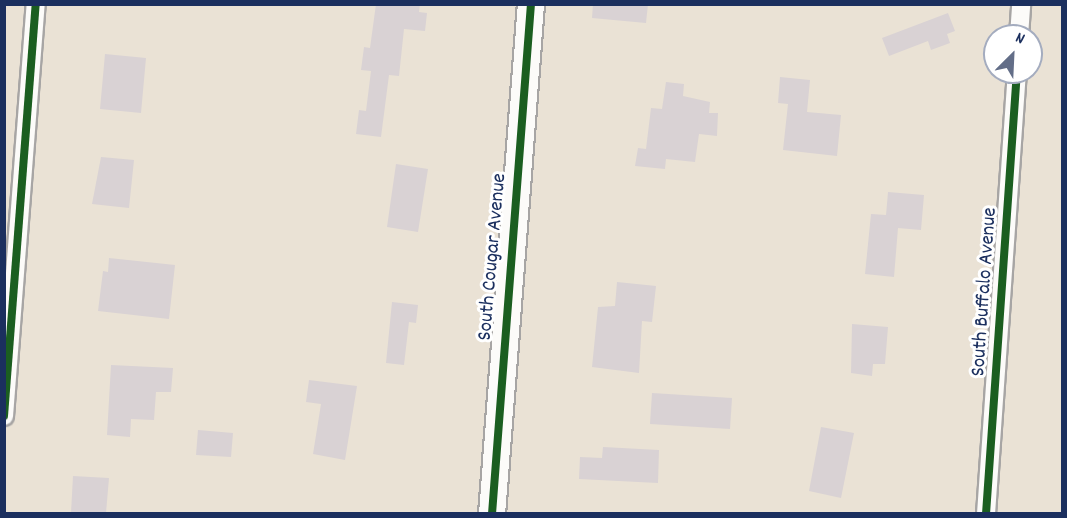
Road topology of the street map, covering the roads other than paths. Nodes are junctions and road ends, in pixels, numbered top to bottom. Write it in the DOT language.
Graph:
graph roads {
  1 [pos="36,4"];
  2 [pos="531,4"];
  3 [pos="1021,4"];
  4 [pos="1020,24"];
  5 [pos="1016,84"];
  6 [pos="4,417"];
  7 [pos="492,513"];
  8 [pos="986,513"];
  1 -- 6 [label="street"];
  2 -- 7 [label="street, South Cougar Avenue"];
  3 -- 4 [label="street"];
  5 -- 8 [label="street, South Buffalo Avenue"];
}
